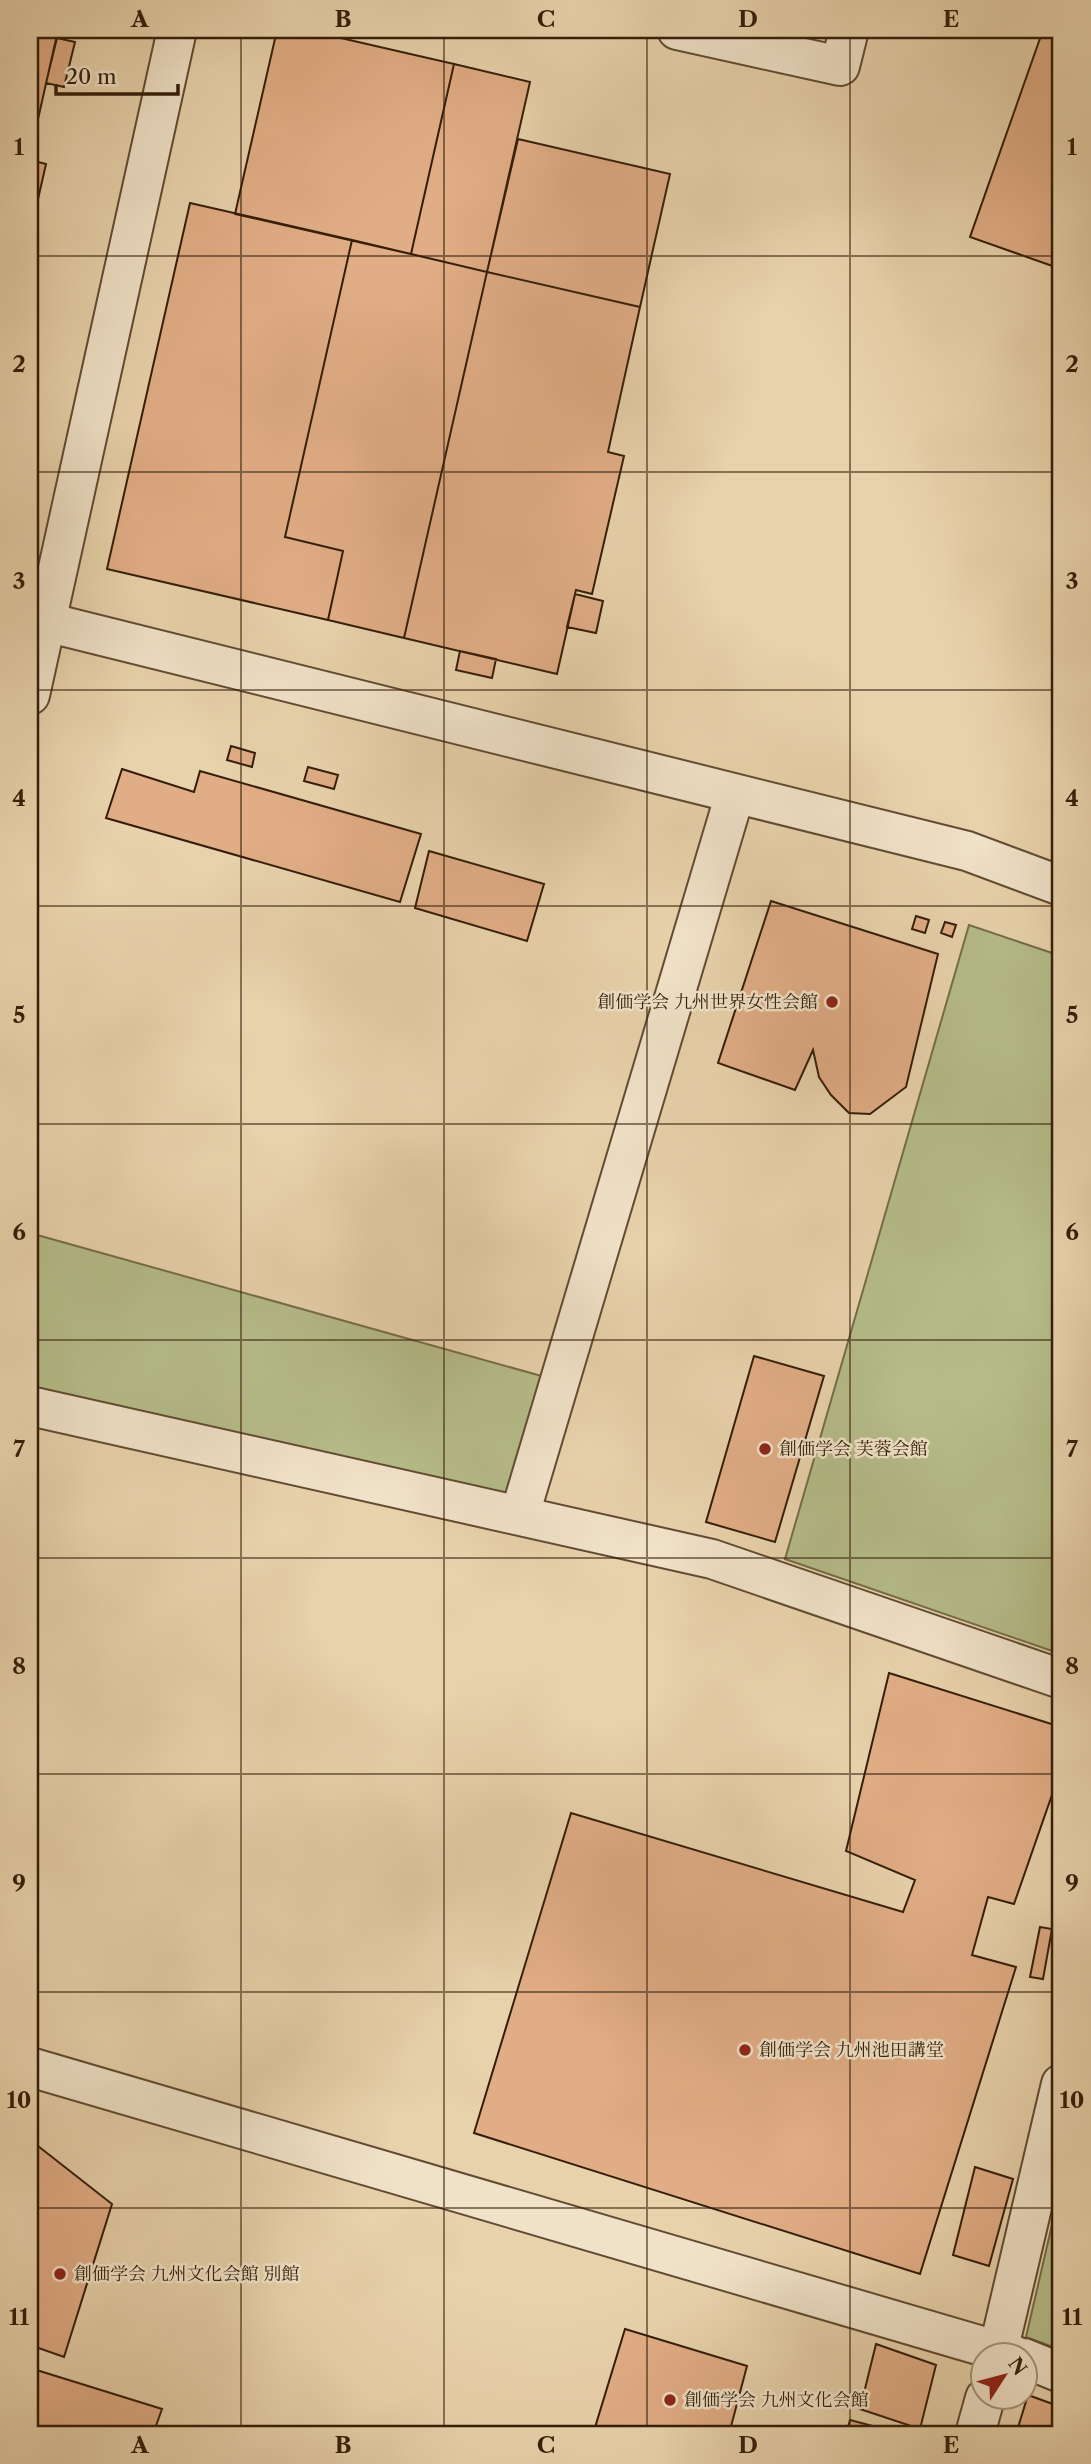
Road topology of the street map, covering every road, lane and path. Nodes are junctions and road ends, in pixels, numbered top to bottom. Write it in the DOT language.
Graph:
graph roads {
  1 [pos="177,30"];
  2 [pos="677,30"];
  3 [pos="849,30"];
  4 [pos="38,620"];
  5 [pos="30,695"];
  6 [pos="735,794"];
  7 [pos="1061,886"];
  8 [pos="30,1406"];
  9 [pos="520,1514"];
  10 [pos="1061,1679"];
  11 [pos="30,2067"];
  12 [pos="1061,2084"];
  13 [pos="1011,2342"];
  14 [pos="968,2343"];
  15 [pos="1038,2365"];
  16 [pos="1061,2373"];
  17 [pos="981,2412"];
  18 [pos="975,2434"];
  1 -- 4 [label="street"];
  2 -- 3 [label="street"];
  4 -- 5 [label="street"];
  4 -- 6 [label="street"];
  6 -- 7 [label="street"];
  6 -- 9 [label="street"];
  8 -- 9 [label="street"];
  9 -- 10 [label="street"];
  11 -- 14 [label="street"];
  12 -- 13 [label="street"];
  15 -- 16 [label="street"];
  17 -- 18 [label="street"];
}
